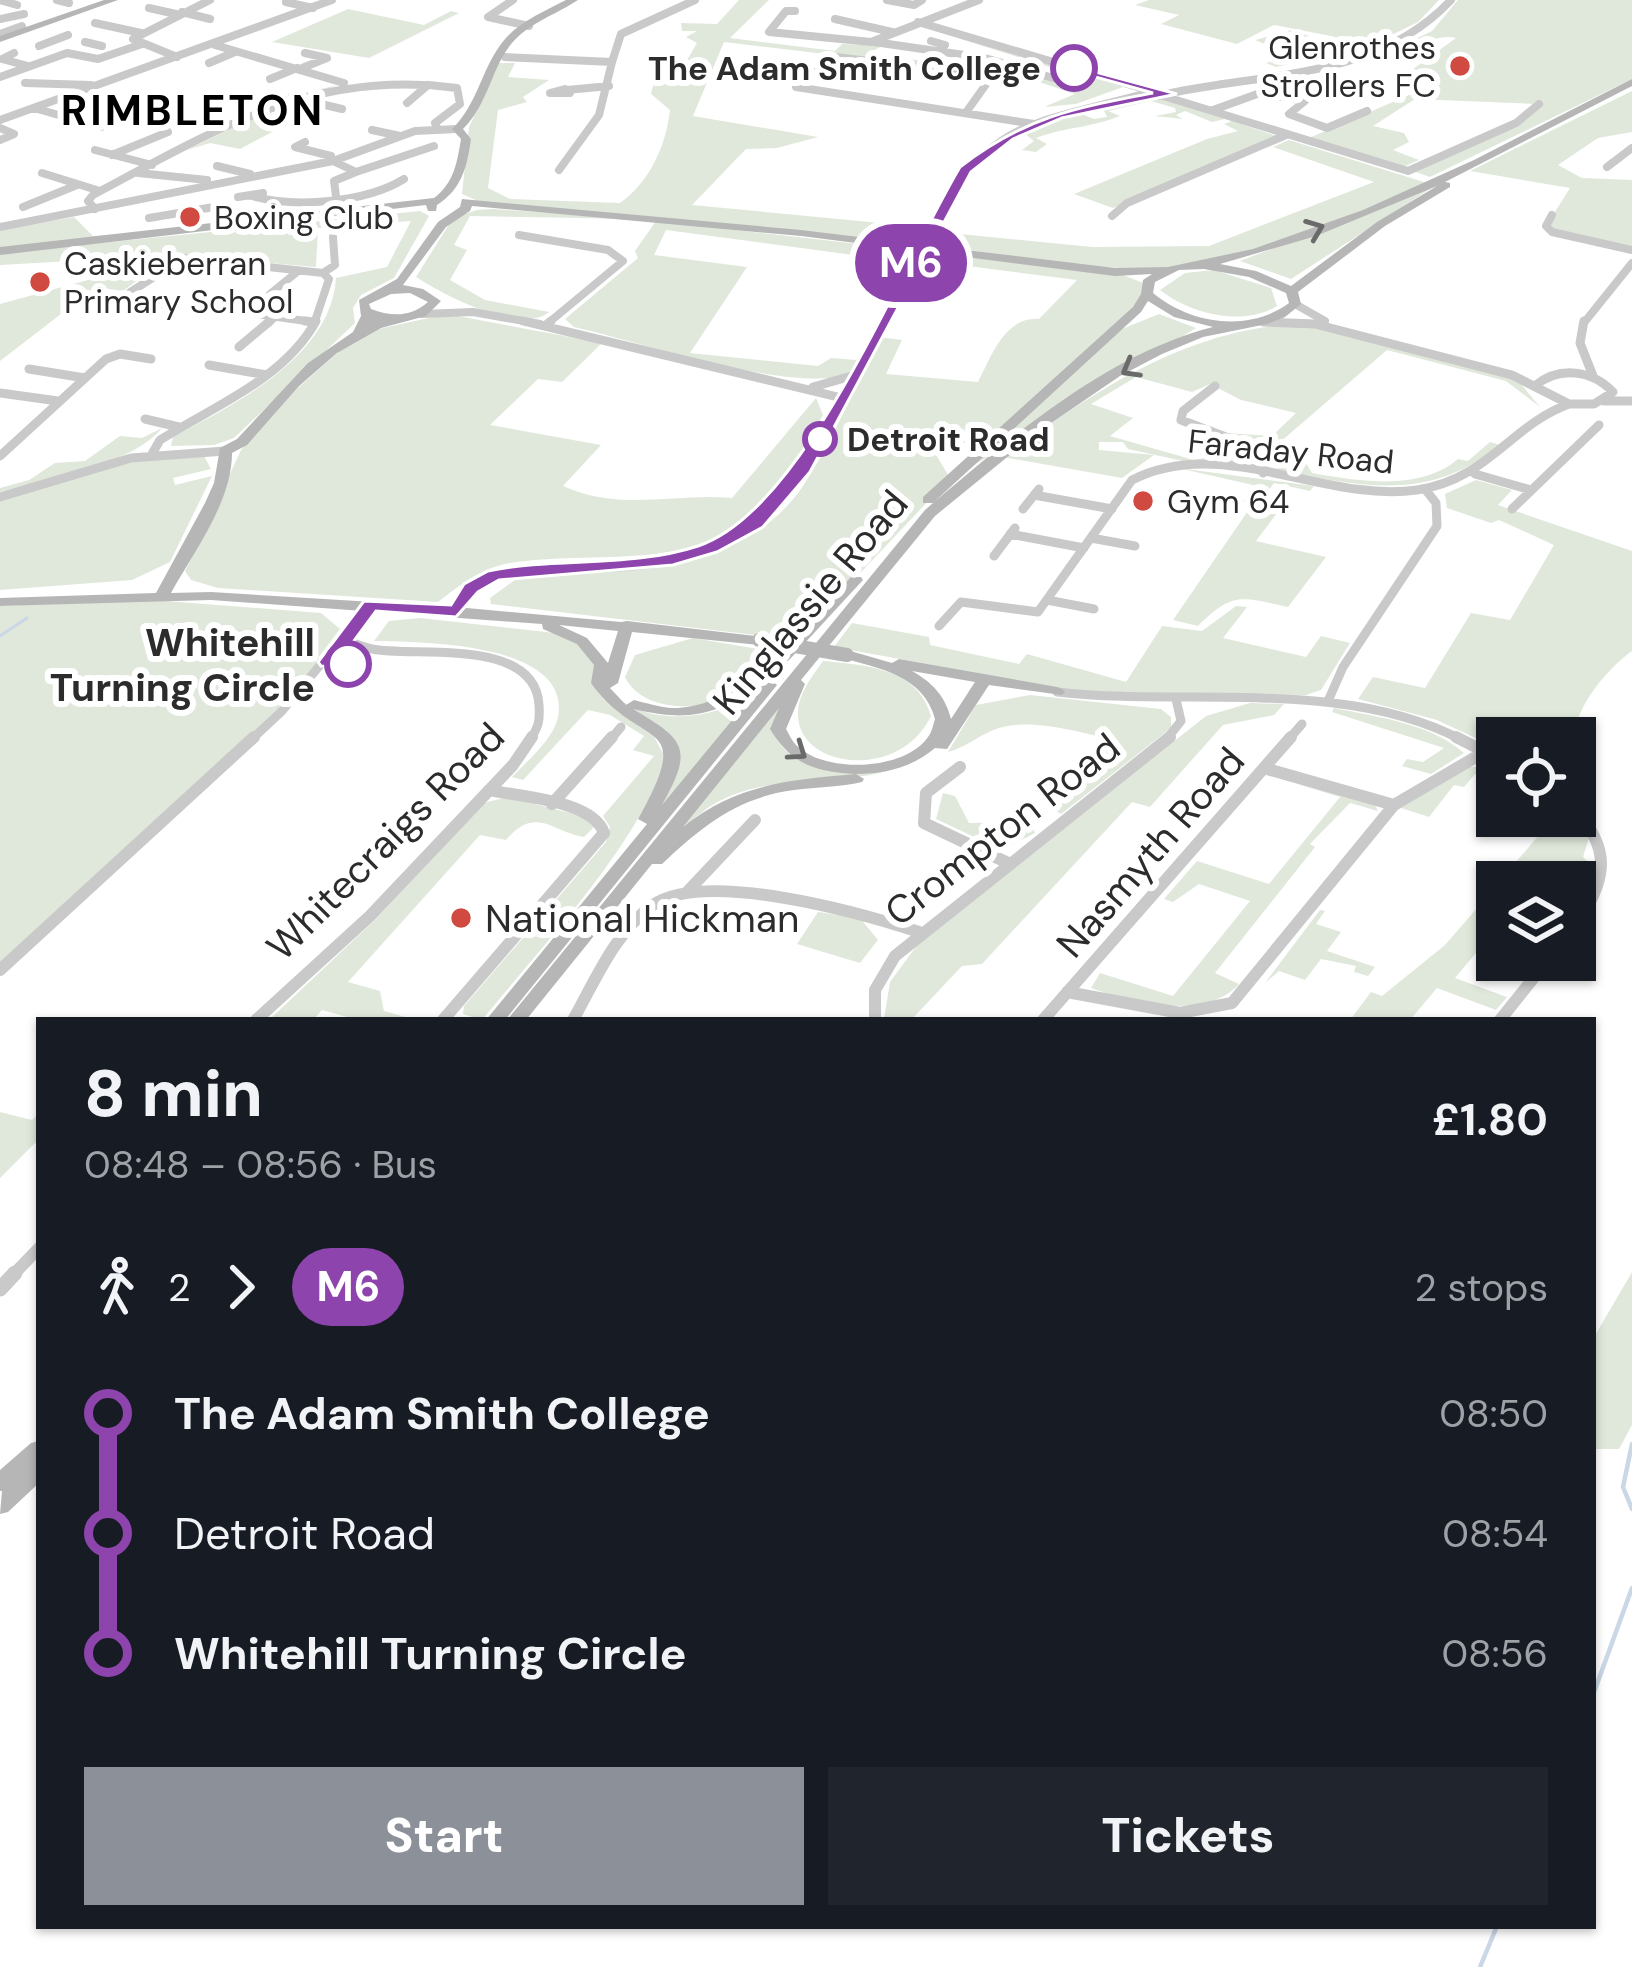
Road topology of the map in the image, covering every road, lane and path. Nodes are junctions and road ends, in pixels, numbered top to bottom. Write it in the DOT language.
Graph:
graph roads {
  1 [pos="0,0"];
  2 [pos="57,0"];
  3 [pos="113,0"];
  4 [pos="210,0"];
  5 [pos="513,0"];
  6 [pos="573,0"];
  7 [pos="695,0"];
  8 [pos="887,0"];
  9 [pos="922,0"];
  10 [pos="979,0"];
  11 [pos="1451,0"];
  12 [pos="286,2"];
  13 [pos="69,3"];
  14 [pos="322,4"];
  15 [pos="17,5"];
  16 [pos="149,8"];
  17 [pos="341,8"];
  18 [pos="789,10"];
  19 [pos="178,13"];
  20 [pos="24,14"];
  21 [pos="0,19"];
  22 [pos="211,19"];
  23 [pos="834,22"];
  24 [pos="917,22"];
  25 [pos="95,23"];
  26 [pos="22,26"];
  27 [pos="529,26"];
  28 [pos="894,32"];
  29 [pos="142,34"];
  30 [pos="203,34"];
  31 [pos="68,35"];
  32 [pos="0,37"];
  33 [pos="230,39"];
  34 [pos="873,41"];
  35 [pos="85,42"];
  36 [pos="937,43"];
  37 [pos="142,44"];
  38 [pos="213,45"];
  39 [pos="67,52"];
  40 [pos="236,52"];
  41 [pos="924,52"];
  42 [pos="14,53"];
  43 [pos="305,53"];
  44 [pos="78,56"];
  45 [pos="177,57"];
  46 [pos="505,57"];
  47 [pos="612,62"];
  48 [pos="209,63"];
  49 [pos="30,66"];
  50 [pos="300,68"];
  51 [pos="1062,73"];
  52 [pos="0,77"];
  53 [pos="270,79"];
  54 [pos="1053,80"];
  55 [pos="1632,82"];
  56 [pos="25,83"];
  57 [pos="344,83"];
  58 [pos="428,85"];
  59 [pos="1077,85"];
  60 [pos="91,86"];
  61 [pos="609,86"];
  62 [pos="567,90"];
  63 [pos="1632,92"];
  64 [pos="1160,93"];
  65 [pos="290,97"];
  66 [pos="1319,99"];
  67 [pos="1305,101"];
  68 [pos="407,103"];
  69 [pos="1539,104"];
  70 [pos="247,105"];
  71 [pos="32,108"];
  72 [pos="265,109"];
  73 [pos="342,109"];
  74 [pos="967,111"];
  75 [pos="1212,111"];
  76 [pos="1367,111"];
  77 [pos="119,121"];
  78 [pos="0,124"];
  79 [pos="1034,124"];
  80 [pos="437,128"];
  81 [pos="457,129"];
  82 [pos="372,130"];
  83 [pos="168,132"];
  84 [pos="1287,135"];
  85 [pos="401,137"];
  86 [pos="0,140"];
  87 [pos="305,142"];
  88 [pos="434,146"];
  89 [pos="1632,148"];
  90 [pos="95,150"];
  91 [pos="112,155"];
  92 [pos="334,157"];
  93 [pos="152,166"];
  94 [pos="217,166"];
  95 [pos="1607,167"];
  96 [pos="559,170"];
  97 [pos="356,172"];
  98 [pos="42,173"];
  99 [pos="137,173"];
  100 [pos="250,174"];
  101 [pos="390,181"];
  102 [pos="79,185"];
  103 [pos="454,188"];
  104 [pos="100,191"];
  105 [pos="263,193"];
  106 [pos="169,194"];
  107 [pos="252,196"];
  108 [pos="336,196"];
  109 [pos="238,197"];
  110 [pos="226,205"];
  111 [pos="463,206"];
  112 [pos="23,207"];
  113 [pos="95,209"];
  114 [pos="436,209"];
  115 [pos="185,211"];
  116 [pos="1552,215"];
  117 [pos="1112,216"];
  118 [pos="149,218"];
  119 [pos="0,227"];
  120 [pos="518,235"];
  121 [pos="333,237"];
  122 [pos="554,242"];
  123 [pos="544,249"];
  124 [pos="1631,249"];
  125 [pos="0,251"];
  126 [pos="1632,263"];
  127 [pos="1204,265"];
  128 [pos="1167,270"];
  129 [pos="298,271"];
  130 [pos="323,272"];
  131 [pos="1115,272"];
  132 [pos="410,276"];
  133 [pos="1147,289"];
  134 [pos="387,290"];
  135 [pos="270,294"];
  136 [pos="428,295"];
  137 [pos="119,298"];
  138 [pos="1293,298"];
  139 [pos="167,305"];
  140 [pos="220,309"];
  141 [pos="102,310"];
  142 [pos="365,310"];
  143 [pos="472,312"];
  144 [pos="422,314"];
  145 [pos="275,317"];
  146 [pos="403,318"];
  147 [pos="313,322"];
  148 [pos="1263,322"];
  149 [pos="1237,324"];
  150 [pos="546,325"];
  151 [pos="358,330"];
  152 [pos="239,347"];
  153 [pos="151,359"];
  154 [pos="1583,363"];
  155 [pos="208,365"];
  156 [pos="232,368"];
  157 [pos="29,369"];
  158 [pos="1567,373"];
  159 [pos="266,375"];
  160 [pos="855,375"];
  161 [pos="1547,375"];
  162 [pos="222,377"];
  163 [pos="1594,377"];
  164 [pos="85,378"];
  165 [pos="1536,385"];
  166 [pos="1215,386"];
  167 [pos="803,388"];
  168 [pos="1613,392"];
  169 [pos="0,393"];
  170 [pos="842,398"];
  171 [pos="1604,400"];
  172 [pos="58,401"];
  173 [pos="1632,401"];
  174 [pos="1550,404"];
  175 [pos="836,410"];
  176 [pos="145,419"];
  177 [pos="1599,425"];
  178 [pos="180,427"];
  179 [pos="225,451"];
  180 [pos="152,454"];
  181 [pos="0,456"];
  182 [pos="1263,473"];
  183 [pos="1475,474"];
  184 [pos="1424,489"];
  185 [pos="1531,490"];
  186 [pos="0,497"];
  187 [pos="1010,506"];
  188 [pos="1112,508"];
  189 [pos="1512,508"];
  190 [pos="1088,543"];
  191 [pos="1135,546"];
  192 [pos="994,556"];
  193 [pos="860,583"];
  194 [pos="170,589"];
  195 [pos="1047,599"];
  196 [pos="0,602"];
  197 [pos="370,605"];
  198 [pos="1094,609"];
  199 [pos="456,611"];
  200 [pos="519,616"];
  201 [pos="623,625"];
  202 [pos="939,626"];
  203 [pos="671,628"];
  204 [pos="345,640"];
  205 [pos="620,647"];
  206 [pos="848,655"];
  207 [pos="602,665"];
  208 [pos="979,678"];
  209 [pos="1031,688"];
  210 [pos="1057,692"];
  211 [pos="1176,699"];
  212 [pos="1328,701"];
  213 [pos="970,703"];
  214 [pos="1302,724"];
  215 [pos="621,727"];
  216 [pos="942,729"];
  217 [pos="1476,747"];
  218 [pos="1476,762"];
  219 [pos="960,767"];
  220 [pos="1267,769"];
  221 [pos="489,790"];
  222 [pos="552,804"];
  223 [pos="1394,806"];
  224 [pos="755,820"];
  225 [pos="1596,832"];
  226 [pos="1008,862"];
  227 [pos="688,891"];
  228 [pos="597,894"];
  229 [pos="1596,897"];
  230 [pos="588,929"];
  231 [pos="919,932"];
  232 [pos="0,970"];
  233 [pos="1531,981"];
  234 [pos="1067,992"];
  235 [pos="259,1017"];
  236 [pos="446,1017"];
  237 [pos="497,1017"];
  238 [pos="518,1017"];
  239 [pos="575,1017"];
  240 [pos="875,1017"];
  241 [pos="1046,1017"];
  242 [pos="1502,1017"];
  243 [pos="36,1251"];
  244 [pos="0,1289"];
  245 [pos="36,1452"];
  246 [pos="36,1473"];
  247 [pos="0,1483"];
  248 [pos="0,1506"];
  1 -- 15 [label="street"];
  2 -- 13 [label="street"];
  3 -- 32 [label="main road"];
  4 -- 19 [label="street"];
  5 -- 27 [label="street"];
  6 -- 27 [label="main road"];
  7 -- 47 [label="street"];
  8 -- 9 [label="street"];
  10 -- 24 [label="street"];
  11 -- 64 [label="street"];
  12 -- 14 [label="street"];
  14 -- 17 [label="street"];
  14 -- 33 [label="street"];
  16 -- 19 [label="street"];
  18 -- 34 [label="street"];
  19 -- 22 [label="street"];
  19 -- 29 [label="street"];
  20 -- 21 [label="street"];
  23 -- 28 [label="street"];
  24 -- 28 [label="street"];
  24 -- 64 [label="street"];
  25 -- 29 [label="street"];
  26 -- 32 [label="street"];
  27 -- 46 [label="main road"];
  28 -- 34 [label="street"];
  29 -- 37 [label="street"];
  30 -- 33 [label="street"];
  31 -- 39 [label="street"];
  33 -- 38 [label="street"];
  34 -- 41 [label="street"];
  35 -- 44 [label="street"];
  36 -- 41 [label="street"];
  37 -- 44 [label="street"];
  37 -- 45 [label="street"];
  38 -- 40 [label="street"];
  38 -- 45 [label="street"];
  39 -- 44 [label="street"];
  39 -- 49 [label="street"];
  40 -- 48 [label="street"];
  40 -- 50 [label="street"];
  41 -- 54 [label="street"];
  42 -- 49 [label="street"];
  43 -- 50 [label="street"];
  45 -- 60 [label="street"];
  46 -- 47 [label="street"];
  46 -- 81 [label="main road"];
  47 -- 61 [label="street"];
  49 -- 52 [label="street"];
  50 -- 53 [label="street"];
  50 -- 57 [label="street"];
  51 -- 54 [label="street"];
  54 -- 59 [label="street"];
  127 -- 55 [label="main road, one-way"];
  56 -- 60 [label="street"];
  57 -- 58 [label="street"];
  57 -- 65 [label="street"];
  58 -- 68 [label="street"];
  58 -- 80 [label="street"];
  60 -- 71 [label="street"];
  61 -- 62 [label="street"];
  61 -- 96 [label="street"];
  63 -- 138 [label="main road"];
  64 -- 75 [label="street"];
  64 -- 79 [label="street"];
  65 -- 72 [label="street"];
  65 -- 73 [label="street"];
  66 -- 67 [label="street"];
  67 -- 75 [label="street"];
  67 -- 76 [label="street"];
  69 -- 84 [label="street"];
  70 -- 72 [label="street"];
  71 -- 77 [label="street"];
  71 -- 78 [label="street"];
  72 -- 93 [label="street"];
  74 -- 74 [label="street"];
  74 -- 79 [label="street"];
  75 -- 84 [label="street"];
  78 -- 86 [label="street"];
  79 -- 160 [label="street, bridge"];
  80 -- 81 [label="street"];
  80 -- 85 [label="street"];
  81 -- 103 [label="main road"];
  82 -- 85 [label="street"];
  83 -- 91 [label="street"];
  84 -- 117 [label="street"];
  85 -- 92 [label="street"];
  87 -- 92 [label="street"];
  88 -- 97 [label="street"];
  89 -- 95 [label="street"];
  90 -- 91 [label="street"];
  91 -- 93 [label="street"];
  92 -- 97 [label="street"];
  92 -- 100 [label="street"];
  92 -- 106 [label="street"];
  93 -- 99 [label="street"];
  94 -- 100 [label="street"];
  97 -- 108 [label="street"];
  98 -- 102 [label="street"];
  99 -- 100 [label="street"];
  99 -- 104 [label="street"];
  101 -- 108 [label="street"];
  102 -- 104 [label="street"];
  102 -- 112 [label="street"];
  103 -- 111 [label="main road"];
  103 -- 114 [label="main road"];
  104 -- 113 [label="street"];
  105 -- 107 [label="street"];
  106 -- 113 [label="street"];
  106 -- 115 [label="street"];
  107 -- 108 [label="street"];
  107 -- 109 [label="street"];
  110 -- 115 [label="street"];
  111 -- 114 [label="main road"];
  111 -- 114 [label="main road"];
  111 -- 131 [label="main road"];
  113 -- 119 [label="street"];
  114 -- 125 [label="main road"];
  114 -- 132 [label="main road"];
  115 -- 118 [label="street"];
  116 -- 124 [label="street"];
  120 -- 122 [label="street"];
  121 -- 130 [label="street"];
  122 -- 123 [label="street"];
  122 -- 150 [label="street"];
  126 -- 154 [label="street"];
  127 -- 128 [label="main road"];
  127 -- 138 [label="main road"];
  128 -- 131 [label="main road"];
  128 -- 133 [label="main road, Kinglassie Road"];
  129 -- 130 [label="street"];
  129 -- 135 [label="street"];
  129 -- 137 [label="street"];
  130 -- 147 [label="street"];
  131 -- 133 [label="main road"];
  132 -- 134 [label="main road"];
  132 -- 136 [label="main road"];
  133 -- 149 [label="main road"];
  133 -- 193 [label="main road, Kinglassie Road"];
  134 -- 136 [label="main road"];
  134 -- 142 [label="main road"];
  136 -- 143 [label="street"];
  136 -- 144 [label="main road"];
  137 -- 139 [label="street"];
  137 -- 141 [label="street"];
  138 -- 148 [label="main road"];
  138 -- 161 [label="street"];
  140 -- 145 [label="street"];
  142 -- 146 [label="main road"];
  142 -- 151 [label="main road"];
  143 -- 144 [label="street"];
  143 -- 150 [label="street"];
  144 -- 146 [label="main road"];
  145 -- 147 [label="street"];
  145 -- 152 [label="street"];
  146 -- 151 [label="main road"];
  147 -- 159 [label="street"];
  148 -- 149 [label="main road"];
  148 -- 165 [label="street"];
  149 -- 193 [label="main road, Kinglassie Road, one-way"];
  150 -- 167 [label="street"];
  151 -- 179 [label="main road"];
  153 -- 164 [label="street"];
  154 -- 158 [label="street"];
  154 -- 163 [label="street"];
  155 -- 156 [label="street"];
  156 -- 159 [label="street"];
  156 -- 162 [label="street"];
  157 -- 164 [label="street"];
  158 -- 161 [label="street"];
  158 -- 163 [label="street"];
  159 -- 178 [label="street"];
  160 -- 167 [label="street"];
  160 -- 170 [label="street"];
  161 -- 165 [label="street"];
  163 -- 168 [label="street"];
  164 -- 172 [label="street"];
  165 -- 174 [label="street"];
  166 -- 182 [label="street"];
  167 -- 170 [label="street"];
  167 -- 175 [label="street"];
  168 -- 171 [label="street"];
  168 -- 173 [label="street"];
  169 -- 172 [label="street"];
  170 -- 175 [label="street"];
  171 -- 173 [label="street, Faraday Road"];
  171 -- 174 [label="street, Faraday Road"];
  172 -- 181 [label="street"];
  174 -- 183 [label="street, Faraday Road"];
  175 -- 199 [label="street"];
  176 -- 178 [label="street"];
  177 -- 185 [label="street"];
  178 -- 180 [label="street"];
  179 -- 180 [label="street"];
  179 -- 194 [label="main road"];
  180 -- 186 [label="street"];
  182 -- 184 [label="street, Faraday Road"];
  182 -- 188 [label="street, Faraday Road"];
  183 -- 184 [label="street, Faraday Road"];
  183 -- 185 [label="street"];
  184 -- 212 [label="street"];
  185 -- 189 [label="street"];
  187 -- 188 [label="street"];
  188 -- 190 [label="street, Faraday Road"];
  190 -- 191 [label="street"];
  190 -- 192 [label="street"];
  190 -- 195 [label="street, Faraday Road"];
  193 -- 205 [label="main road"];
  193 -- 216 [label="main road, one-way"];
  193 -- 228 [label="main road, Kinglassie Road"];
  193 -- 230 [label="main road, Kinglassie Road"];
  194 -- 196 [label="main road"];
  194 -- 197 [label="main road"];
  195 -- 198 [label="street"];
  195 -- 202 [label="street"];
  197 -- 199 [label="main road"];
  197 -- 204 [label="street"];
  199 -- 200 [label="main road"];
  200 -- 201 [label="main road"];
  200 -- 207 [label="main road"];
  201 -- 203 [label="main road"];
  201 -- 205 [label="main road"];
  201 -- 207 [label="main road"];
  203 -- 205 [label="main road"];
  203 -- 206 [label="main road, bridge"];
  204 -- 221 [label="street, Whitecraigs Road"];
  204 -- 232 [label="street"];
  206 -- 208 [label="main road, Crompton Road"];
  206 -- 216 [label="main road"];
  207 -- 228 [label="main road"];
  208 -- 209 [label="main road, Crompton Road"];
  208 -- 213 [label="main road"];
  208 -- 216 [label="main road"];
  209 -- 210 [label="main road, Crompton Road"];
  209 -- 213 [label="main road"];
  210 -- 211 [label="street, Crompton Road"];
  211 -- 212 [label="street, Crompton Road"];
  211 -- 226 [label="street, Crompton Road"];
  212 -- 217 [label="street, Crompton Road"];
  213 -- 230 [label="main road"];
  214 -- 220 [label="street, Nasmyth Road"];
  215 -- 222 [label="street"];
  218 -- 223 [label="street"];
  219 -- 226 [label="street"];
  220 -- 223 [label="street"];
  220 -- 234 [label="street, Nasmyth Road"];
  221 -- 222 [label="street"];
  221 -- 235 [label="street, Whitecraigs Road"];
  222 -- 236 [label="street"];
  223 -- 234 [label="street"];
  224 -- 227 [label="street"];
  225 -- 229 [label="street"];
  226 -- 231 [label="street, Crompton Road"];
  227 -- 231 [label="street"];
  227 -- 239 [label="street"];
  228 -- 237 [label="main road, Kinglassie Road"];
  230 -- 238 [label="main road, Kinglassie Road"];
  231 -- 240 [label="street, Crompton Road"];
  233 -- 242 [label="street"];
  234 -- 241 [label="street, Nasmyth Road"];
  243 -- 244 [label="street"];
  245 -- 247 [label="main road"];
  246 -- 248 [label="main road"];
}
